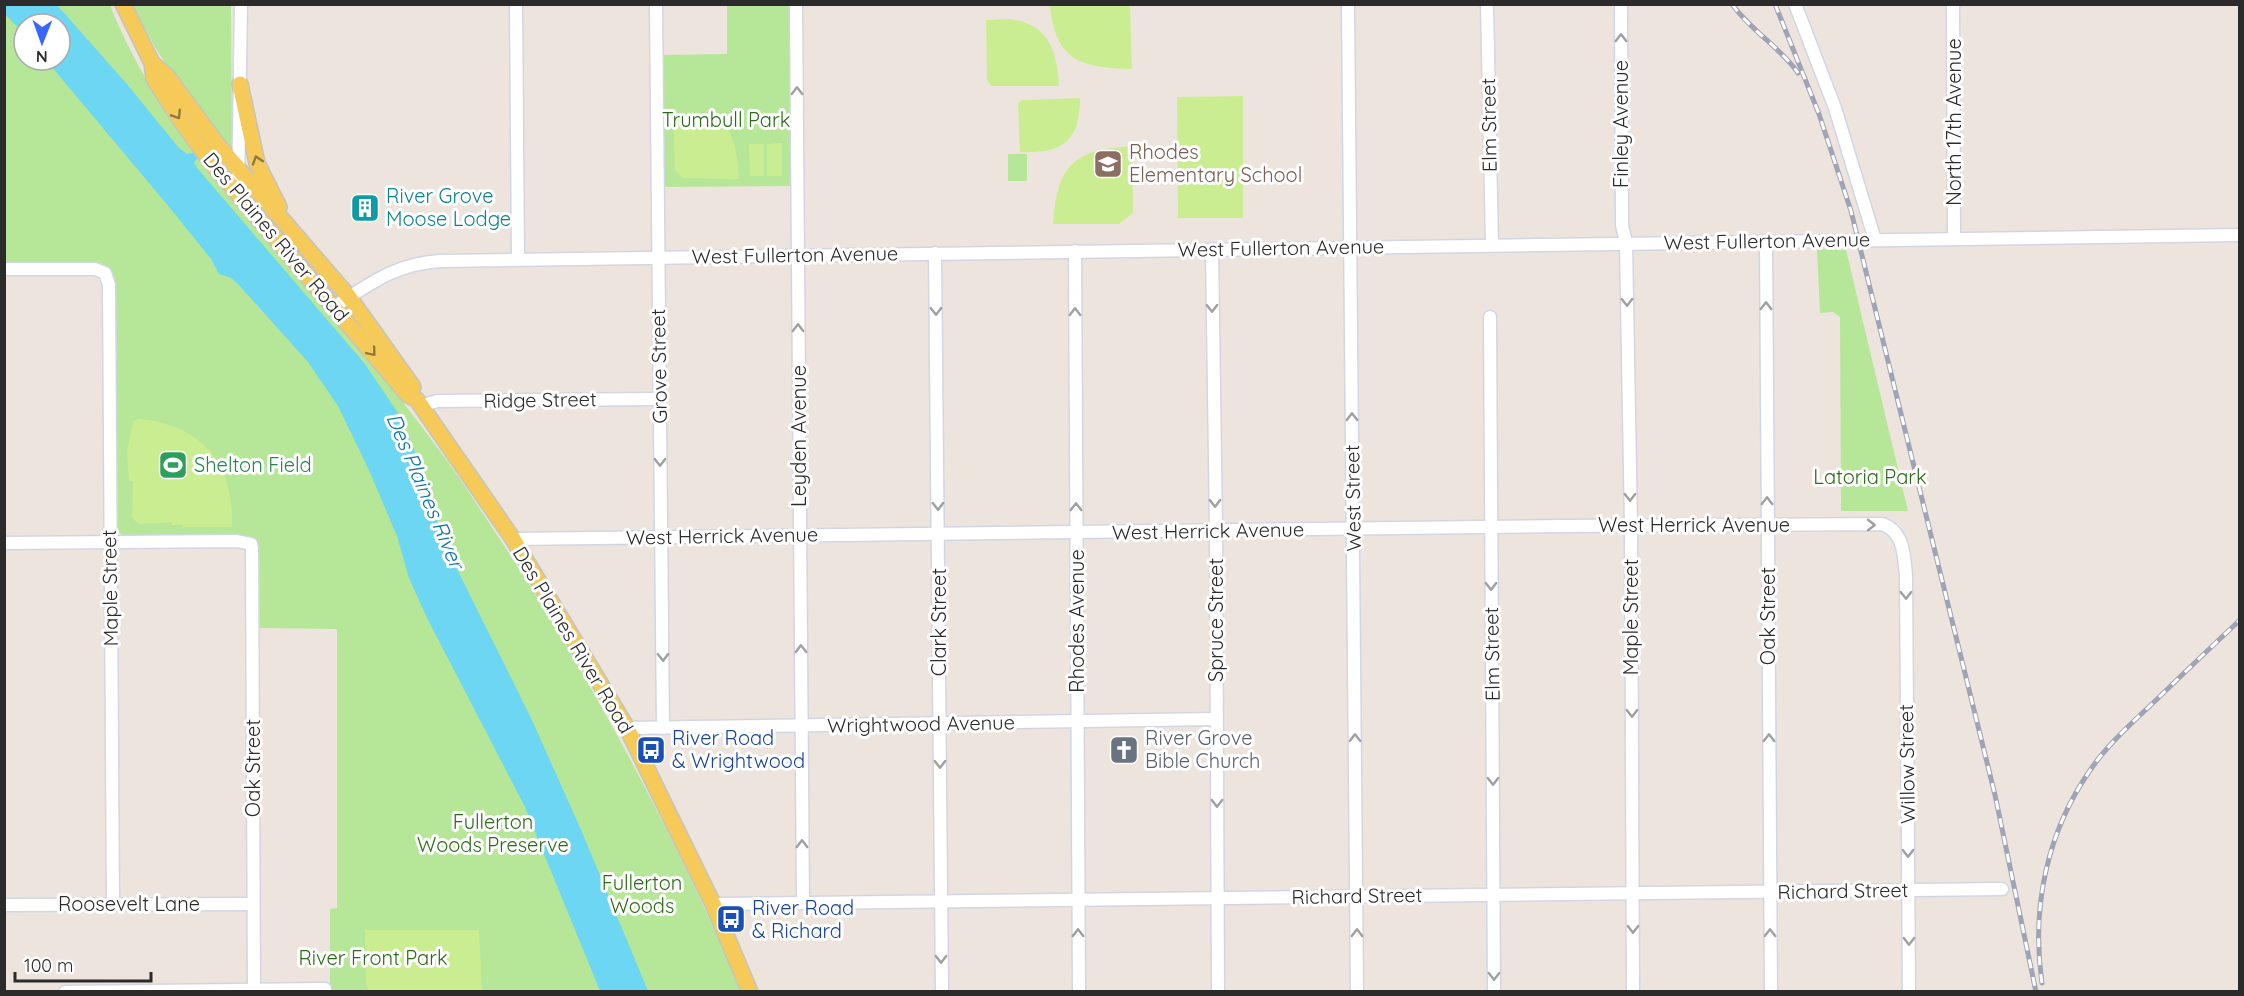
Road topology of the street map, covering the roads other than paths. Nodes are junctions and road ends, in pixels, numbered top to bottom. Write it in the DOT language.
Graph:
graph roads {
  1 [pos="123,4"];
  2 [pos="241,4"];
  3 [pos="516,4"];
  4 [pos="656,4"];
  5 [pos="796,4"];
  6 [pos="1348,4"];
  7 [pos="1487,4"];
  8 [pos="1621,4"];
  9 [pos="1795,4"];
  10 [pos="1953,4"];
  11 [pos="152,63"];
  12 [pos="240,84"];
  13 [pos="238,169"];
  14 [pos="238,194"];
  15 [pos="292,231"];
  16 [pos="2240,234"];
  17 [pos="1954,238"];
  18 [pos="1875,240"];
  19 [pos="1766,241"];
  20 [pos="1626,243"];
  21 [pos="1492,245"];
  22 [pos="1350,247"];
  23 [pos="1212,249"];
  24 [pos="1075,251"];
  25 [pos="935,253"];
  26 [pos="798,255"];
  27 [pos="658,257"];
  28 [pos="518,259"];
  29 [pos="4,269"];
  30 [pos="349,297"];
  31 [pos="334,307"];
  32 [pos="1490,317"];
  33 [pos="659,399"];
  34 [pos="419,403"];
  35 [pos="1768,525"];
  36 [pos="1631,526"];
  37 [pos="1491,527"];
  38 [pos="1353,529"];
  39 [pos="1215,530"];
  40 [pos="1076,532"];
  41 [pos="939,534"];
  42 [pos="800,536"];
  43 [pos="661,537"];
  44 [pos="1898,537"];
  45 [pos="513,539"];
  46 [pos="110,542"];
  47 [pos="4,543"];
  48 [pos="1216,719"];
  49 [pos="1078,721"];
  50 [pos="939,723"];
  51 [pos="802,726"];
  52 [pos="663,728"];
  53 [pos="627,729"];
  54 [pos="2002,889"];
  55 [pos="1909,890"];
  56 [pos="1770,892"];
  57 [pos="1633,893"];
  58 [pos="1494,895"];
  59 [pos="1357,896"];
  60 [pos="1217,898"];
  61 [pos="1078,900"];
  62 [pos="941,901"];
  63 [pos="803,903"];
  64 [pos="113,904"];
  65 [pos="253,904"];
  66 [pos="713,904"];
  67 [pos="4,905"];
  68 [pos="254,990"];
  69 [pos="325,990"];
  70 [pos="65,992"];
  71 [pos="750,992"];
  72 [pos="942,992"];
  73 [pos="1079,992"];
  74 [pos="1218,992"];
  75 [pos="1357,992"];
  76 [pos="1494,992"];
  77 [pos="1633,992"];
  78 [pos="1771,992"];
  79 [pos="1909,992"];
  1 -- 11 [label="main road, Des Plaines River Road"];
  2 -- 12 [label="street"];
  3 -- 28 [label="street"];
  4 -- 27 [label="street, Grove Street"];
  26 -- 5 [label="street, Leyden Avenue, one-way"];
  6 -- 22 [label="street, West Street"];
  7 -- 21 [label="street, Elm Street"];
  20 -- 8 [label="street, Finley Avenue, one-way"];
  9 -- 18 [label="street"];
  10 -- 17 [label="street, North 17th Avenue"];
  11 -- 13 [label="main road, Des Plaines River Road"];
  11 -- 14 [label="main road, Des Plaines River Road, one-way"];
  12 -- 13 [label="street"];
  15 -- 12 [label="main road, one-way"];
  13 -- 14 [label="street"];
  13 -- 15 [label="main road, Des Plaines River Road"];
  14 -- 31 [label="main road, Des Plaines River Road"];
  15 -- 30 [label="main road, Des Plaines River Road"];
  16 -- 17 [label="street, West Fullerton Avenue"];
  17 -- 18 [label="street, West Fullerton Avenue"];
  18 -- 19 [label="street, West Fullerton Avenue"];
  19 -- 20 [label="street, West Fullerton Avenue"];
  35 -- 19 [label="street, Oak Street, one-way"];
  20 -- 21 [label="street, West Fullerton Avenue"];
  20 -- 36 [label="street, Maple Street, one-way"];
  21 -- 22 [label="street, West Fullerton Avenue"];
  22 -- 23 [label="street, West Fullerton Avenue"];
  38 -- 22 [label="street, West Street, one-way"];
  23 -- 24 [label="street, West Fullerton Avenue"];
  23 -- 39 [label="street, Spruce Street, one-way"];
  24 -- 25 [label="street, West Fullerton Avenue"];
  40 -- 24 [label="street, Rhodes Avenue, one-way"];
  25 -- 26 [label="street, West Fullerton Avenue"];
  25 -- 41 [label="street, Clark Street, one-way"];
  26 -- 27 [label="street, West Fullerton Avenue"];
  42 -- 26 [label="street, Leyden Avenue, one-way"];
  27 -- 28 [label="street, West Fullerton Avenue"];
  27 -- 33 [label="street, Grove Street"];
  28 -- 30 [label="street, West Fullerton Avenue"];
  29 -- 46 [label="street, Maple Street"];
  30 -- 31 [label="street, West Fullerton Avenue"];
  30 -- 34 [label="main road, Des Plaines River Road"];
  31 -- 34 [label="main road, Des Plaines River Road, one-way"];
  32 -- 37 [label="street, Elm Street"];
  33 -- 34 [label="street, Ridge Street"];
  33 -- 43 [label="street, Grove Street, one-way"];
  34 -- 45 [label="main road, Des Plaines River Road"];
  35 -- 36 [label="street, West Herrick Avenue"];
  35 -- 44 [label="street, West Herrick Avenue, one-way"];
  56 -- 35 [label="street, Oak Street, one-way"];
  36 -- 37 [label="street, West Herrick Avenue"];
  36 -- 57 [label="street, Maple Street, one-way"];
  37 -- 38 [label="street, West Herrick Avenue"];
  37 -- 58 [label="street, Elm Street, one-way"];
  38 -- 39 [label="street, West Herrick Avenue"];
  59 -- 38 [label="street, West Street, one-way"];
  39 -- 40 [label="street, West Herrick Avenue"];
  39 -- 48 [label="street, Spruce Street"];
  40 -- 41 [label="street, West Herrick Avenue"];
  40 -- 49 [label="street, Rhodes Avenue"];
  41 -- 42 [label="street, West Herrick Avenue"];
  41 -- 50 [label="street, Clark Street"];
  42 -- 43 [label="street, West Herrick Avenue"];
  51 -- 42 [label="street, Leyden Avenue, one-way"];
  43 -- 45 [label="street, West Herrick Avenue"];
  43 -- 52 [label="street, Grove Street, one-way"];
  44 -- 55 [label="street, Willow Street, one-way"];
  45 -- 53 [label="main road, Des Plaines River Road"];
  46 -- 47 [label="street"];
  46 -- 64 [label="street, Maple Street"];
  46 -- 65 [label="street, Oak Street"];
  48 -- 49 [label="street, Wrightwood Avenue"];
  48 -- 60 [label="street, Spruce Street, one-way"];
  49 -- 50 [label="street, Wrightwood Avenue"];
  49 -- 61 [label="street, Rhodes Avenue"];
  50 -- 51 [label="street, Wrightwood Avenue"];
  50 -- 62 [label="street, Clark Street, one-way"];
  51 -- 52 [label="street, Wrightwood Avenue"];
  63 -- 51 [label="street, Leyden Avenue, one-way"];
  52 -- 53 [label="street, Wrightwood Avenue"];
  53 -- 66 [label="main road, Des Plaines River Road"];
  54 -- 55 [label="street, Richard Street"];
  55 -- 56 [label="street, Richard Street"];
  55 -- 79 [label="street, Willow Street, one-way"];
  56 -- 57 [label="street, Richard Street"];
  78 -- 56 [label="street, Oak Street, one-way"];
  57 -- 58 [label="street, Richard Street"];
  57 -- 77 [label="street, Maple Street, one-way"];
  58 -- 59 [label="street, Richard Street"];
  58 -- 76 [label="street, Elm Street, one-way"];
  59 -- 60 [label="street, Richard Street"];
  75 -- 59 [label="street, West Street, one-way"];
  60 -- 61 [label="street, Richard Street"];
  60 -- 74 [label="street, Spruce Street"];
  61 -- 62 [label="street, Richard Street"];
  73 -- 61 [label="street, Rhodes Avenue, one-way"];
  62 -- 63 [label="street, Richard Street"];
  62 -- 72 [label="street, Clark Street, one-way"];
  63 -- 66 [label="street, Richard Street"];
  64 -- 65 [label="street, Roosevelt Lane"];
  64 -- 67 [label="street, Roosevelt Lane"];
  65 -- 68 [label="street, Oak Street"];
  66 -- 71 [label="main road, Des Plaines River Road"];
  68 -- 69 [label="street"];
  68 -- 70 [label="street"];
}
